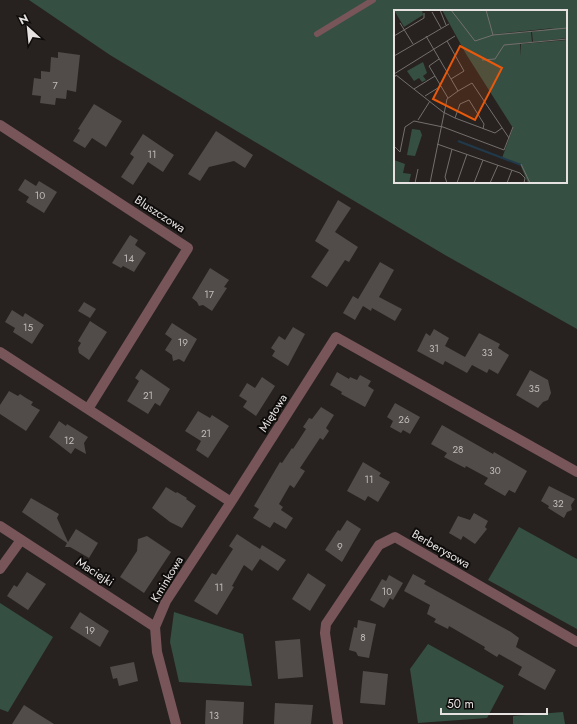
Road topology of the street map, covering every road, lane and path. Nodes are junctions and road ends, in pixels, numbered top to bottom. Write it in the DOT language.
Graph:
graph roads {
  1 [pos="373,0"];
  2 [pos="317,34"];
  3 [pos="0,125"];
  4 [pos="0,352"];
  5 [pos="88,409"];
  6 [pos="577,472"];
  7 [pos="231,502"];
  8 [pos="0,526"];
  9 [pos="21,540"];
  10 [pos="0,569"];
  11 [pos="155,627"];
  12 [pos="577,642"];
  13 [pos="176,724"];
  14 [pos="338,724"];
  1 -- 2 [label="lane"];
  3 -- 5 [label="street, Bluszczowa"];
  4 -- 5 [label="street"];
  5 -- 7 [label="street"];
  6 -- 7 [label="street, Miętowa"];
  7 -- 11 [label="street, Kminkowa"];
  8 -- 9 [label="street, Maciejki"];
  9 -- 10 [label="street"];
  9 -- 11 [label="street, Maciejki"];
  11 -- 13 [label="street, Kminkowa"];
  12 -- 14 [label="street, Berberysowa"];
}
